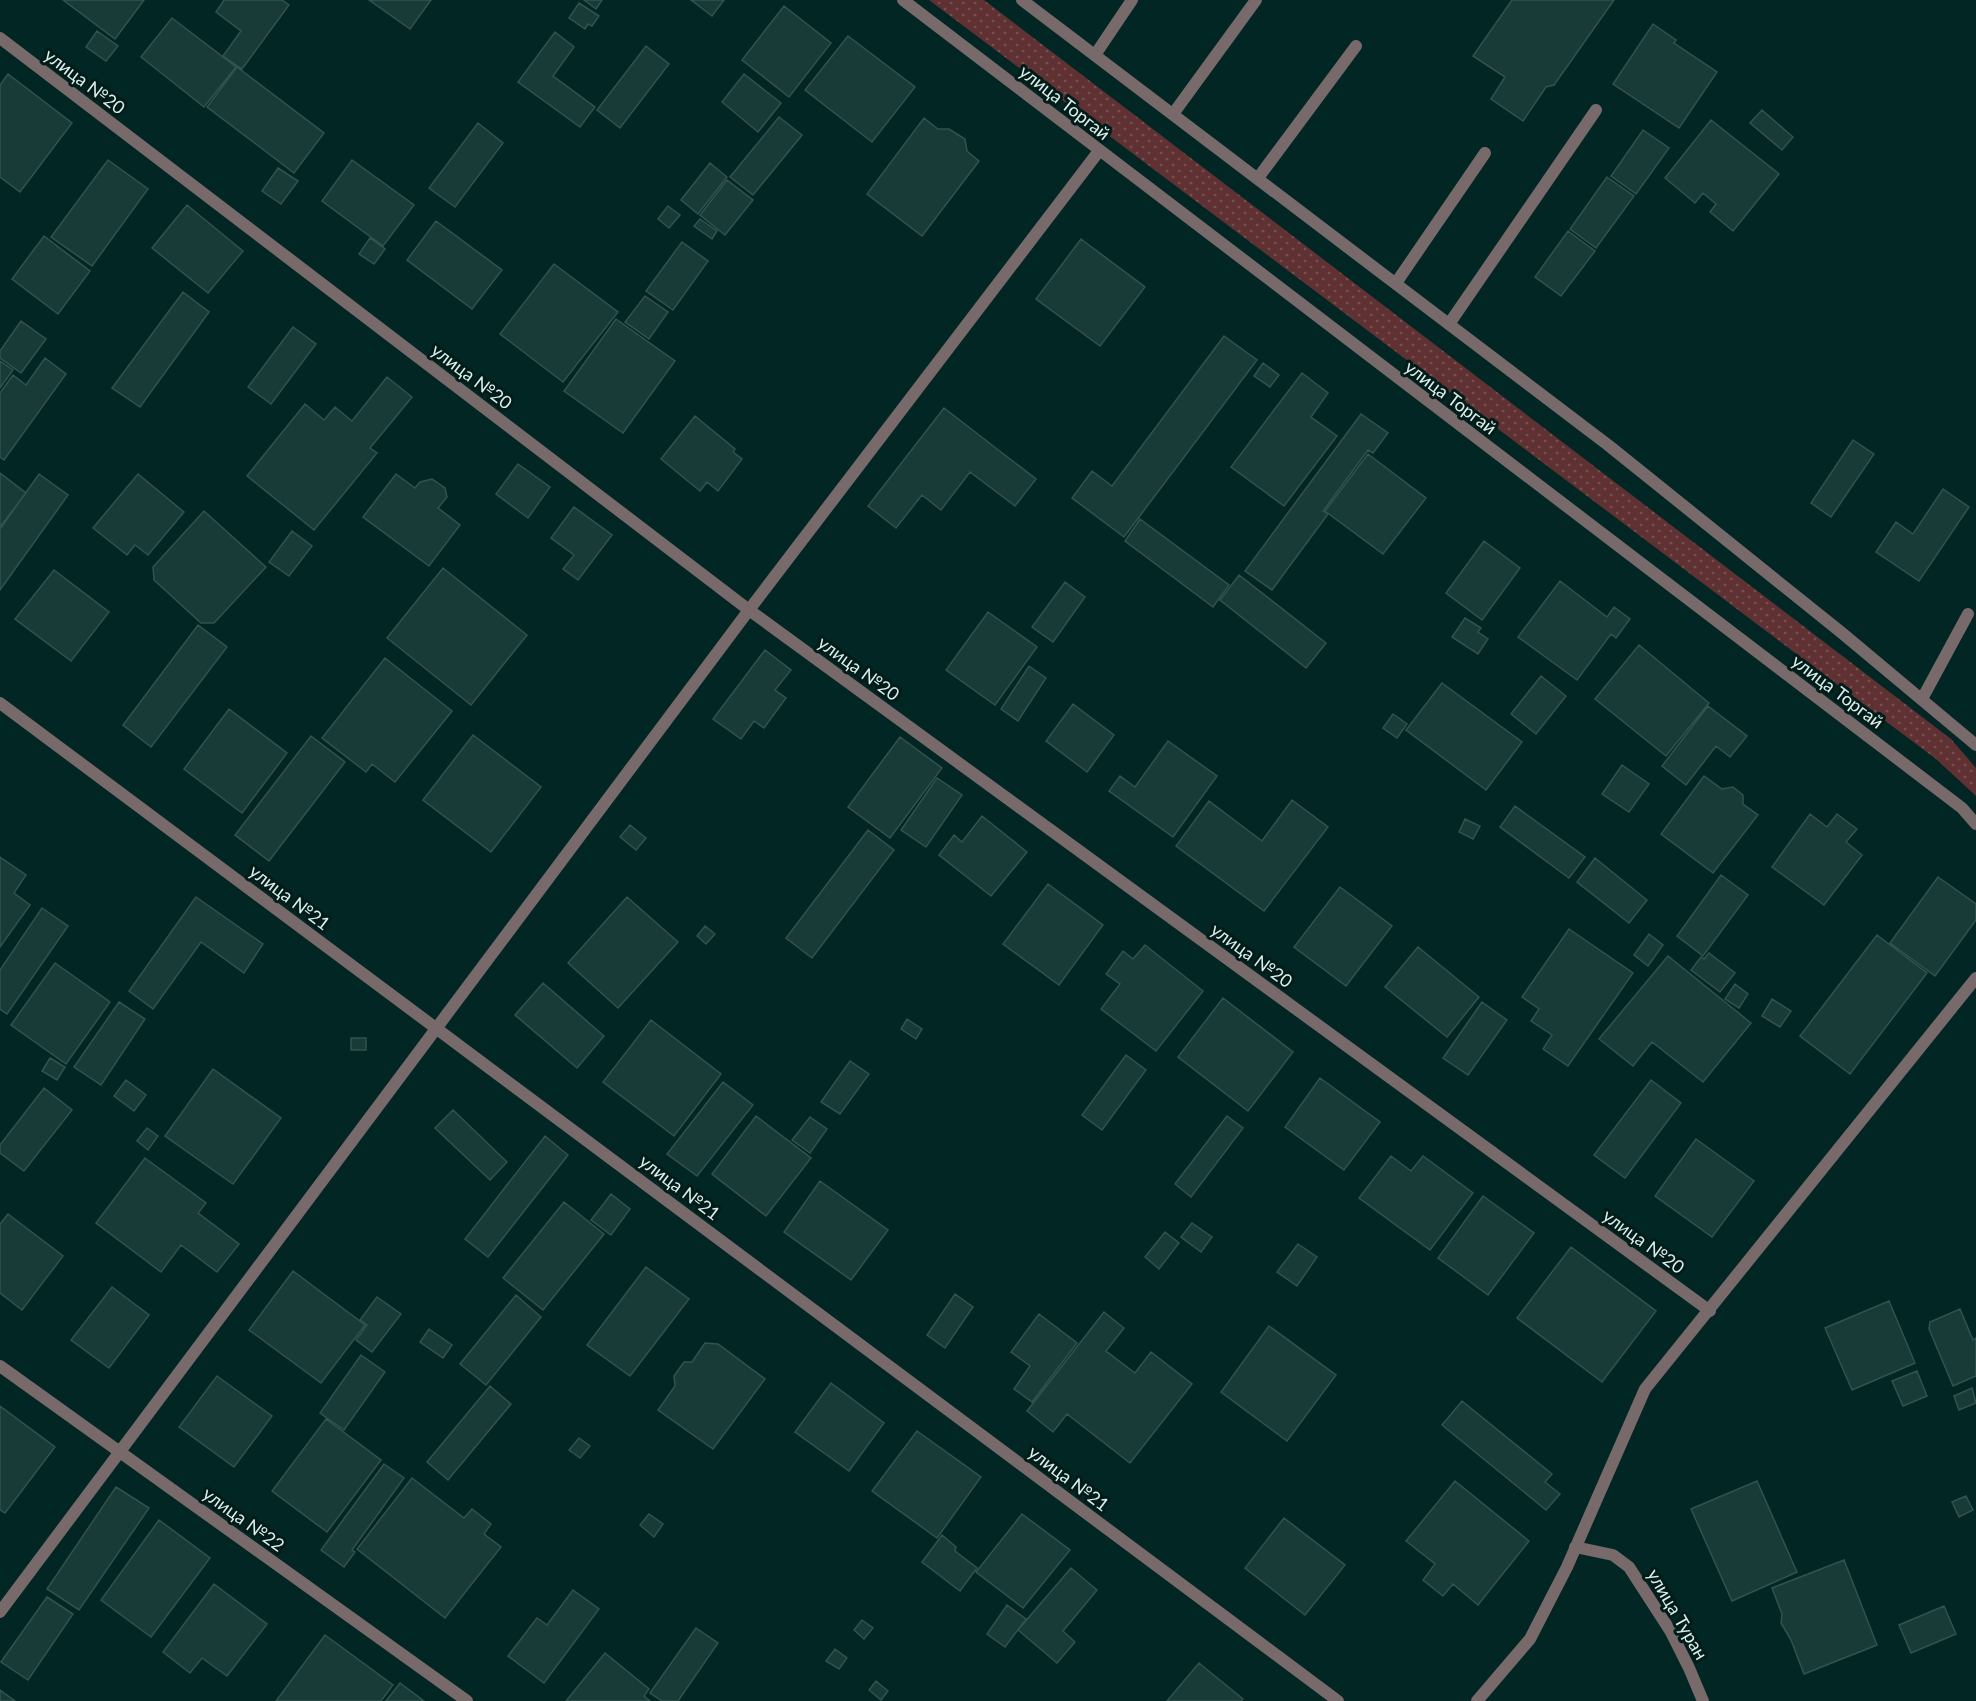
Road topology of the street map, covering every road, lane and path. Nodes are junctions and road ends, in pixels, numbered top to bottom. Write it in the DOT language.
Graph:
graph roads {
  1 [pos="903,0"];
  2 [pos="1022,0"];
  3 [pos="1132,0"];
  4 [pos="1256,0"];
  5 [pos="0,38"];
  6 [pos="1356,46"];
  7 [pos="1095,55"];
  8 [pos="1596,110"];
  9 [pos="1173,114"];
  10 [pos="1099,151"];
  11 [pos="1485,153"];
  12 [pos="1258,178"];
  13 [pos="1396,283"];
  14 [pos="1449,324"];
  15 [pos="749,610"];
  16 [pos="1968,614"];
  17 [pos="1922,699"];
  18 [pos="0,703"];
  19 [pos="1976,745"];
  20 [pos="1976,824"];
  21 [pos="1976,978"];
  22 [pos="437,1028"];
  23 [pos="1710,1311"];
  24 [pos="0,1366"];
  25 [pos="119,1452"];
  26 [pos="1575,1547"];
  27 [pos="0,1612"];
  28 [pos="467,1701"];
  29 [pos="1338,1701"];
  30 [pos="1477,1701"];
  31 [pos="1703,1701"];
  1 -- 10 [label="street, улица Торгай"];
  2 -- 7 [label="street"];
  3 -- 7 [label="street"];
  4 -- 9 [label="street"];
  5 -- 15 [label="street, улица №20"];
  6 -- 12 [label="street"];
  7 -- 9 [label="street"];
  8 -- 14 [label="street"];
  9 -- 12 [label="street"];
  10 -- 15 [label="street"];
  10 -- 20 [label="street, улица Торгай"];
  11 -- 13 [label="street"];
  12 -- 13 [label="street"];
  13 -- 14 [label="street"];
  14 -- 17 [label="street"];
  15 -- 22 [label="street"];
  15 -- 23 [label="street, улица №20"];
  16 -- 17 [label="street"];
  17 -- 19 [label="street"];
  18 -- 22 [label="street, улица №21"];
  21 -- 23 [label="street"];
  22 -- 25 [label="street"];
  22 -- 29 [label="street, улица №21"];
  23 -- 26 [label="street"];
  24 -- 25 [label="street, улица №22"];
  25 -- 27 [label="street"];
  25 -- 28 [label="street, улица №22"];
  26 -- 30 [label="street"];
  26 -- 31 [label="street, улица Туран"];
}
